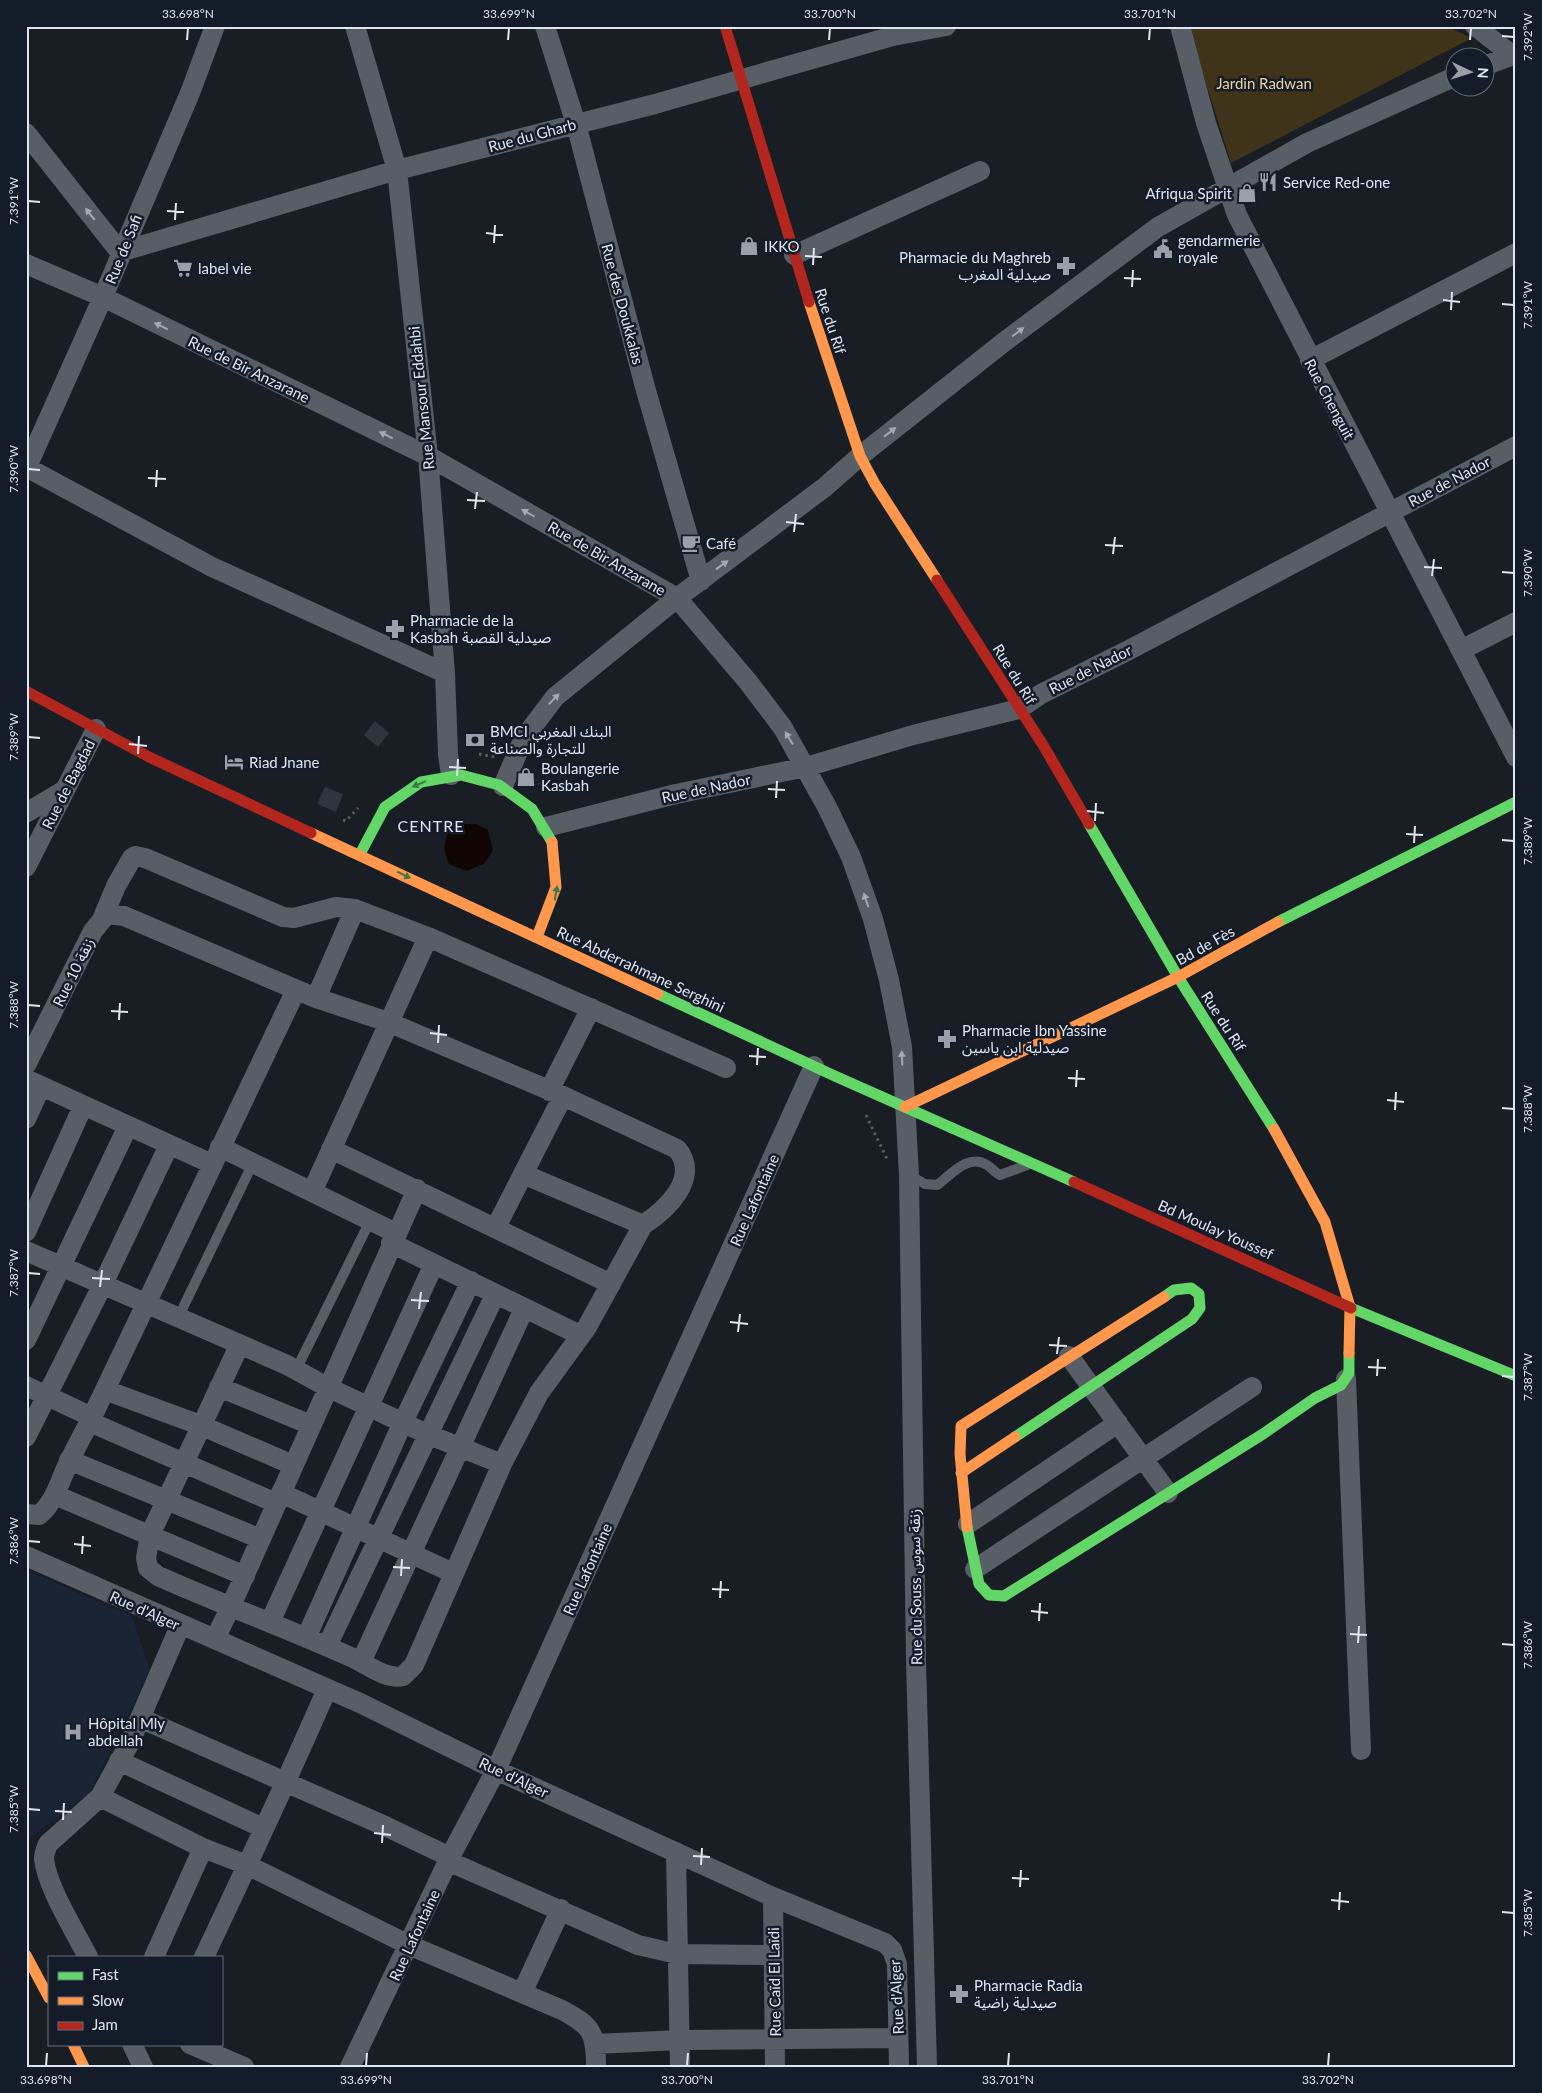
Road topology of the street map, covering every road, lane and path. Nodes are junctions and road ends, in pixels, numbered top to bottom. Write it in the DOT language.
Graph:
graph roads {
  1 [pos="215,26"];
  2 [pos="355,26"];
  3 [pos="545,26"];
  4 [pos="725,26"];
  5 [pos="946,26"];
  6 [pos="1180,26"];
  7 [pos="1475,26"];
  8 [pos="1514,55"];
  9 [pos="1494,62"];
  10 [pos="741,80"];
  11 [pos="1444,81"];
  12 [pos="576,124"];
  13 [pos="26,133"];
  14 [pos="397,170"];
  15 [pos="980,171"];
  16 [pos="1226,187"];
  17 [pos="120,252"];
  18 [pos="1516,253"];
  19 [pos="794,255"];
  20 [pos="26,264"];
  21 [pos="103,297"];
  22 [pos="1310,360"];
  23 [pos="1516,446"];
  24 [pos="428,456"];
  25 [pos="860,456"];
  26 [pos="27,468"];
  27 [pos="1390,513"];
  28 [pos="701,581"];
  29 [pos="677,598"];
  30 [pos="1516,622"];
  31 [pos="1461,650"];
  32 [pos="445,673"];
  33 [pos="26,691"];
  34 [pos="1019,709"];
  35 [pos="96,729"];
  36 [pos="448,754"];
  37 [pos="1516,757"];
  38 [pos="513,763"];
  39 [pos="806,767"];
  40 [pos="451,775"];
  41 [pos="503,786"];
  42 [pos="542,786"];
  43 [pos="63,792"];
  44 [pos="1516,802"];
  45 [pos="361,805"];
  46 [pos="26,813"];
  47 [pos="338,818"];
  48 [pos="546,827"];
  49 [pos="360,854"];
  50 [pos="26,867"];
  51 [pos="355,909"];
  52 [pos="103,917"];
  53 [pos="428,936"];
  54 [pos="537,937"];
  55 [pos="1178,977"];
  56 [pos="296,990"];
  57 [pos="316,998"];
  58 [pos="591,1008"];
  59 [pos="388,1022"];
  60 [pos="26,1065"];
  61 [pos="814,1066"];
  62 [pos="726,1068"];
  63 [pos="34,1082"];
  64 [pos="556,1093"];
  65 [pos="83,1106"];
  66 [pos="905,1107"];
  67 [pos="26,1119"];
  68 [pos="128,1126"];
  69 [pos="169,1145"];
  70 [pos="332,1149"];
  71 [pos="216,1155"];
  72 [pos="253,1163"];
  73 [pos="1032,1163"];
  74 [pos="523,1174"];
  75 [pos="909,1175"];
  76 [pos="416,1190"];
  77 [pos="312,1192"];
  78 [pos="370,1221"];
  79 [pos="643,1225"];
  80 [pos="496,1228"];
  81 [pos="26,1232"];
  82 [pos="393,1238"];
  83 [pos="26,1251"];
  84 [pos="434,1264"];
  85 [pos="63,1266"];
  86 [pos="471,1282"];
  87 [pos="103,1284"];
  88 [pos="611,1284"];
  89 [pos="495,1295"];
  90 [pos="146,1303"];
  91 [pos="1350,1306"];
  92 [pos="524,1309"];
  93 [pos="179,1316"];
  94 [pos="580,1335"];
  95 [pos="26,1340"];
  96 [pos="239,1346"];
  97 [pos="1068,1356"];
  98 [pos="296,1370"];
  99 [pos="1516,1376"];
  100 [pos="1346,1379"];
  101 [pos="26,1386"];
  102 [pos="1091,1386"];
  103 [pos="219,1387"];
  104 [pos="327,1387"];
  105 [pos="1252,1387"];
  106 [pos="105,1390"];
  107 [pos="48,1396"];
  108 [pos="370,1406"];
  109 [pos="91,1420"];
  110 [pos="404,1422"];
  111 [pos="1118,1424"];
  112 [pos="200,1425"];
  113 [pos="311,1425"];
  114 [pos="427,1434"];
  115 [pos="26,1437"];
  116 [pos="460,1446"];
  117 [pos="1144,1458"];
  118 [pos="69,1460"];
  119 [pos="184,1462"];
  120 [pos="502,1464"];
  121 [pos="293,1465"];
  122 [pos="961,1473"];
  123 [pos="1168,1493"];
  124 [pos="55,1495"];
  125 [pos="167,1498"];
  126 [pos="278,1498"];
  127 [pos="320,1512"];
  128 [pos="26,1514"];
  129 [pos="968,1524"];
  130 [pos="355,1529"];
  131 [pos="150,1535"];
  132 [pos="261,1539"];
  133 [pos="378,1539"];
  134 [pos="411,1553"];
  135 [pos="26,1556"];
  136 [pos="975,1569"];
  137 [pos="453,1573"];
  138 [pos="245,1576"];
  139 [pos="230,1608"];
  140 [pos="270,1622"];
  141 [pos="180,1626"];
  142 [pos="306,1638"];
  143 [pos="214,1639"];
  144 [pos="327,1646"];
  145 [pos="361,1662"];
  146 [pos="327,1689"];
  147 [pos="140,1718"];
  148 [pos="1361,1750"];
  149 [pos="119,1761"];
  150 [pos="496,1770"];
  151 [pos="287,1782"];
  152 [pos="100,1797"];
  153 [pos="263,1828"];
  154 [pos="204,1848"];
  155 [pos="676,1852"];
  156 [pos="449,1859"];
  157 [pos="247,1865"];
  158 [pos="773,1898"];
  159 [pos="561,1909"];
  160 [pos="409,1945"];
  161 [pos="677,1954"];
  162 [pos="26,1955"];
  163 [pos="773,1955"];
  164 [pos="88,1956"];
  165 [pos="154,1956"];
  166 [pos="204,1956"];
  167 [pos="522,1993"];
  168 [pos="48,1996"];
  169 [pos="898,2038"];
  170 [pos="679,2040"];
  171 [pos="774,2040"];
  172 [pos="596,2044"];
  173 [pos="74,2046"];
  174 [pos="133,2046"];
  175 [pos="195,2046"];
  176 [pos="84,2067"];
  177 [pos="143,2067"];
  178 [pos="244,2067"];
  179 [pos="350,2067"];
  180 [pos="596,2067"];
  181 [pos="680,2067"];
  182 [pos="774,2067"];
  183 [pos="899,2067"];
  184 [pos="927,2067"];
  1 -- 17 [label="street, Rue de Safi"];
  2 -- 14 [label="street, Rue Mansour Eddahbi"];
  3 -- 12 [label="street, Rue des Doukkalas"];
  4 -- 10 [label="street, Rue du Rif"];
  5 -- 10 [label="street, Rue du Gharb"];
  6 -- 16 [label="street, Rue Chenguit"];
  7 -- 8 [label="street"];
  8 -- 9 [label="street"];
  10 -- 12 [label="street, Rue du Gharb"];
  10 -- 19 [label="street, Rue du Rif"];
  11 -- 16 [label="street"];
  12 -- 14 [label="street, Rue du Gharb"];
  12 -- 28 [label="street, Rue des Doukkalas"];
  17 -- 13 [label="street, one-way"];
  14 -- 17 [label="street, Rue du Gharb"];
  14 -- 24 [label="street, Rue Mansour Eddahbi"];
  15 -- 19 [label="street"];
  16 -- 22 [label="street, Rue Chenguit"];
  25 -- 16 [label="street, one-way"];
  17 -- 21 [label="street, Rue de Safi"];
  18 -- 22 [label="street"];
  19 -- 25 [label="street, Rue du Rif"];
  20 -- 21 [label="street, Rue de Bir Anzarane"];
  24 -- 21 [label="street, Rue de Bir Anzarane, one-way"];
  21 -- 26 [label="street, Rue de Safi"];
  22 -- 27 [label="street, Rue Chenguit"];
  23 -- 27 [label="street, Rue de Nador"];
  29 -- 24 [label="street, Rue de Bir Anzarane, one-way"];
  24 -- 32 [label="street, Rue Mansour Eddahbi"];
  28 -- 25 [label="street, one-way"];
  25 -- 34 [label="street, Rue du Rif"];
  26 -- 32 [label="street"];
  27 -- 31 [label="street, Rue Chenguit"];
  27 -- 34 [label="street, Rue de Nador"];
  28 -- 29 [label="street"];
  38 -- 29 [label="street, one-way"];
  39 -- 29 [label="street, Rue de Bir Anzarane, one-way"];
  30 -- 31 [label="street"];
  31 -- 37 [label="street, Rue Chenguit"];
  32 -- 36 [label="street, Rue Mansour Eddahbi"];
  33 -- 35 [label="street"];
  34 -- 39 [label="street, Rue de Nador"];
  34 -- 55 [label="street, Rue du Rif"];
  35 -- 43 [label="street, Rue de Bagdad"];
  35 -- 49 [label="street"];
  36 -- 38 [label="path"];
  36 -- 40 [label="street, Rue Mansour Eddahbi"];
  38 -- 41 [label="street"];
  38 -- 42 [label="path"];
  39 -- 48 [label="street, Rue de Nador"];
  66 -- 39 [label="street, Rue de Bir Anzarane, one-way"];
  40 -- 41 [label="street, Rue Abderrahmane Serghini"];
  40 -- 49 [label="street, Rue Abderrahmane Serghini, one-way"];
  41 -- 48 [label="street, Rue Abderrahmane Serghini"];
  43 -- 46 [label="street"];
  43 -- 50 [label="street, Rue de Bagdad"];
  44 -- 55 [label="street, Bd de Fès"];
  45 -- 47 [label="path"];
  54 -- 48 [label="street, Rue Abderrahmane Serghini, one-way"];
  49 -- 54 [label="street, one-way"];
  51 -- 52 [label="street, Rue 10 زنقة"];
  51 -- 53 [label="street"];
  51 -- 57 [label="street"];
  52 -- 56 [label="street"];
  52 -- 60 [label="street, Rue 10 زنقة"];
  53 -- 58 [label="street"];
  53 -- 59 [label="street"];
  54 -- 61 [label="street, Rue Abderrahmane Serghini"];
  55 -- 66 [label="street, Bd de Fès"];
  55 -- 91 [label="street, Rue du Rif"];
  56 -- 57 [label="street"];
  56 -- 71 [label="street"];
  57 -- 59 [label="street"];
  58 -- 62 [label="street"];
  58 -- 64 [label="street"];
  59 -- 64 [label="street"];
  59 -- 70 [label="street"];
  61 -- 66 [label="street, Rue Abderrahmane Serghini"];
  61 -- 150 [label="street, Rue Lafontaine"];
  63 -- 65 [label="street"];
  63 -- 67 [label="street"];
  64 -- 74 [label="street"];
  64 -- 79 [label="street"];
  65 -- 68 [label="street"];
  65 -- 81 [label="street"];
  66 -- 73 [label="street, Bd Moulay Youssef"];
  66 -- 75 [label="street, Rue du Souss زنقة سوس"];
  68 -- 69 [label="street"];
  68 -- 85 [label="street"];
  69 -- 71 [label="street"];
  69 -- 87 [label="street"];
  70 -- 76 [label="street"];
  70 -- 77 [label="street"];
  71 -- 72 [label="street"];
  71 -- 90 [label="street"];
  72 -- 77 [label="street"];
  72 -- 93 [label="lane"];
  73 -- 75 [label="lane"];
  73 -- 91 [label="street, Bd Moulay Youssef"];
  74 -- 79 [label="street"];
  74 -- 80 [label="street"];
  75 -- 184 [label="street, Rue du Souss زنقة سوس"];
  76 -- 80 [label="street"];
  76 -- 82 [label="street"];
  77 -- 78 [label="street"];
  78 -- 82 [label="street"];
  78 -- 98 [label="lane"];
  79 -- 88 [label="street"];
  80 -- 88 [label="street"];
  82 -- 84 [label="street"];
  82 -- 104 [label="street"];
  83 -- 85 [label="street"];
  84 -- 86 [label="street"];
  84 -- 108 [label="street"];
  85 -- 87 [label="street"];
  85 -- 95 [label="street"];
  86 -- 89 [label="street"];
  86 -- 110 [label="street"];
  87 -- 90 [label="street"];
  87 -- 107 [label="street"];
  88 -- 94 [label="street"];
  89 -- 92 [label="street"];
  89 -- 114 [label="street"];
  90 -- 93 [label="street"];
  90 -- 106 [label="street"];
  91 -- 99 [label="street, Bd Moulay Youssef"];
  91 -- 100 [label="street, Rue du Rif"];
  92 -- 94 [label="street"];
  92 -- 116 [label="street"];
  93 -- 96 [label="street"];
  94 -- 120 [label="street"];
  96 -- 98 [label="street"];
  96 -- 103 [label="street"];
  97 -- 102 [label="street"];
  97 -- 102 [label="street"];
  97 -- 122 [label="street"];
  98 -- 104 [label="street"];
  100 -- 123 [label="street"];
  100 -- 148 [label="street"];
  101 -- 107 [label="street"];
  102 -- 111 [label="street"];
  102 -- 122 [label="street"];
  103 -- 112 [label="street"];
  103 -- 113 [label="street"];
  104 -- 108 [label="street"];
  104 -- 113 [label="street"];
  105 -- 117 [label="street"];
  106 -- 109 [label="street"];
  106 -- 112 [label="street"];
  107 -- 109 [label="street"];
  107 -- 115 [label="street"];
  108 -- 110 [label="street"];
  108 -- 127 [label="street"];
  109 -- 118 [label="street"];
  109 -- 119 [label="street"];
  110 -- 114 [label="street"];
  110 -- 130 [label="street"];
  111 -- 117 [label="street"];
  111 -- 129 [label="street"];
  112 -- 119 [label="street"];
  112 -- 121 [label="street"];
  113 -- 121 [label="street"];
  114 -- 116 [label="street"];
  114 -- 133 [label="street"];
  116 -- 120 [label="street"];
  116 -- 134 [label="street"];
  117 -- 123 [label="street"];
  117 -- 136 [label="street"];
  118 -- 124 [label="street"];
  118 -- 125 [label="street"];
  119 -- 125 [label="street"];
  119 -- 126 [label="street"];
  120 -- 137 [label="street"];
  121 -- 126 [label="street"];
  122 -- 129 [label="street"];
  123 -- 136 [label="street"];
  124 -- 128 [label="street"];
  124 -- 131 [label="street"];
  125 -- 131 [label="street"];
  125 -- 132 [label="street"];
  126 -- 127 [label="street"];
  126 -- 132 [label="street"];
  127 -- 130 [label="street"];
  127 -- 140 [label="street"];
  129 -- 136 [label="street"];
  130 -- 133 [label="street"];
  130 -- 142 [label="street"];
  131 -- 138 [label="street"];
  131 -- 139 [label="street"];
  132 -- 138 [label="street"];
  133 -- 134 [label="street"];
  133 -- 144 [label="street"];
  134 -- 137 [label="street"];
  134 -- 145 [label="street"];
  135 -- 141 [label="street, Rue d'Alger"];
  137 -- 145 [label="street"];
  138 -- 139 [label="street"];
  139 -- 140 [label="street"];
  139 -- 143 [label="street"];
  140 -- 142 [label="street"];
  141 -- 143 [label="street, Rue d'Alger"];
  141 -- 147 [label="street"];
  142 -- 144 [label="street"];
  143 -- 146 [label="street, Rue d'Alger"];
  144 -- 145 [label="street"];
  146 -- 150 [label="street, Rue d'Alger"];
  146 -- 151 [label="street"];
  147 -- 149 [label="street"];
  147 -- 151 [label="street"];
  149 -- 152 [label="street"];
  149 -- 153 [label="street"];
  150 -- 155 [label="street, Rue d'Alger"];
  150 -- 156 [label="street, Rue Lafontaine"];
  151 -- 153 [label="street"];
  151 -- 156 [label="street"];
  152 -- 154 [label="street"];
  152 -- 164 [label="street"];
  153 -- 157 [label="street"];
  154 -- 157 [label="street"];
  154 -- 165 [label="street"];
  155 -- 158 [label="street, Rue d'Alger"];
  155 -- 161 [label="street"];
  156 -- 159 [label="street"];
  156 -- 160 [label="street, Rue Lafontaine"];
  157 -- 160 [label="street"];
  157 -- 166 [label="street"];
  158 -- 163 [label="street, Rue Caïd El Laïdi"];
  158 -- 169 [label="street, Rue d'Alger"];
  159 -- 161 [label="street"];
  159 -- 167 [label="street"];
  160 -- 167 [label="street"];
  160 -- 179 [label="street, Rue Lafontaine"];
  161 -- 163 [label="street"];
  161 -- 170 [label="street"];
  162 -- 168 [label="street"];
  163 -- 171 [label="street, Rue Caïd El Laïdi"];
  167 -- 172 [label="street"];
  169 -- 171 [label="street"];
  169 -- 183 [label="street, Rue d'Alger"];
  170 -- 171 [label="street"];
  170 -- 172 [label="street"];
  170 -- 181 [label="street"];
  171 -- 182 [label="street, Rue Caïd El Laïdi"];
  172 -- 180 [label="street"];
  173 -- 176 [label="street"];
  174 -- 177 [label="street"];
  175 -- 178 [label="street"];
}
